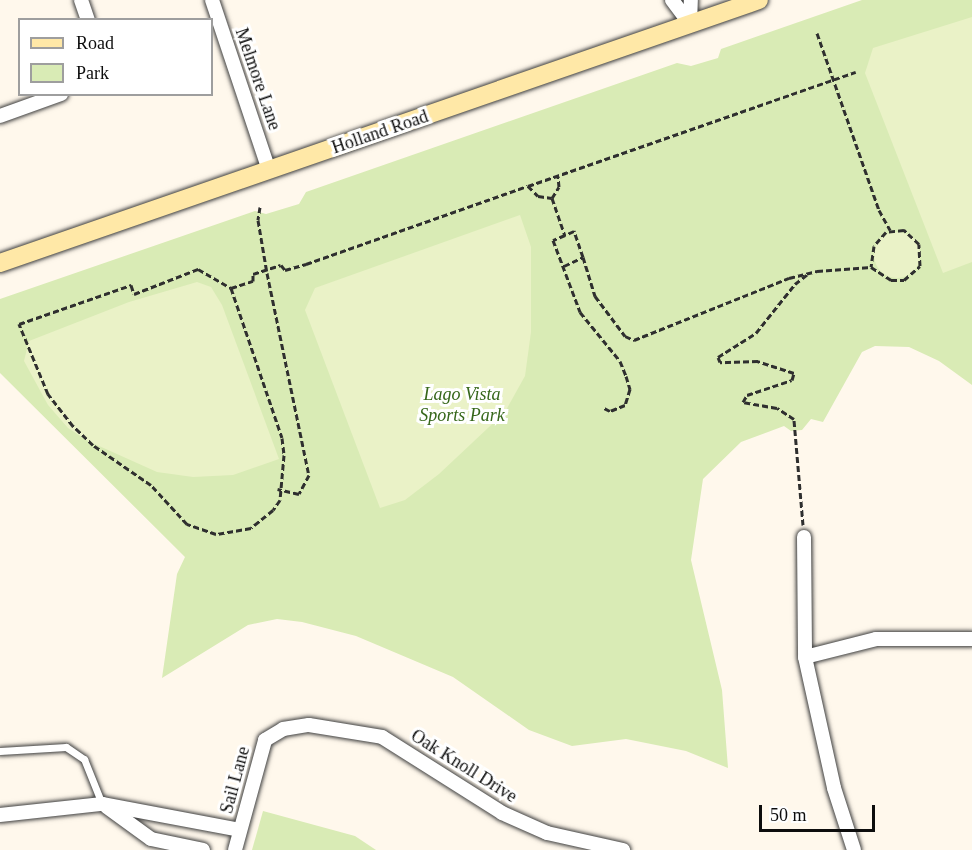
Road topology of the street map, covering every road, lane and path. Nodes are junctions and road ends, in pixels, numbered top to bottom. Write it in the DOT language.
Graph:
graph roads {
  1 [pos="81,0"];
  2 [pos="212,0"];
  3 [pos="672,0"];
  4 [pos="691,0"];
  5 [pos="759,0"];
  6 [pos="87,18"];
  7 [pos="690,24"];
  8 [pos="817,33"];
  9 [pos="856,72"];
  10 [pos="834,79"];
  11 [pos="55,96"];
  12 [pos="0,116"];
  13 [pos="269,170"];
  14 [pos="558,176"];
  15 [pos="528,186"];
  16 [pos="552,198"];
  17 [pos="260,207"];
  18 [pos="890,230"];
  19 [pos="565,235"];
  20 [pos="583,257"];
  21 [pos="0,263"];
  22 [pos="564,266"];
  23 [pos="871,267"];
  24 [pos="267,270"];
  25 [pos="810,273"];
  26 [pos="792,277"];
  27 [pos="795,284"];
  28 [pos="231,288"];
  29 [pos="604,408"];
  30 [pos="279,489"];
  31 [pos="804,537"];
  32 [pos="972,639"];
  33 [pos="805,657"];
  34 [pos="283,729"];
  35 [pos="0,751"];
  36 [pos="102,804"];
  37 [pos="0,815"];
  38 [pos="181,818"];
  39 [pos="240,830"];
  40 [pos="175,844"];
  41 [pos="203,850"];
  42 [pos="235,850"];
  43 [pos="623,850"];
  44 [pos="854,850"];
  1 -- 6 [label="street"];
  2 -- 13 [label="street, Melmore Lane"];
  3 -- 7 [label="street"];
  4 -- 7 [label="street"];
  5 -- 7 [label="main road, Holland Road"];
  7 -- 13 [label="main road, Holland Road"];
  8 -- 10 [label="path"];
  9 -- 10 [label="path"];
  10 -- 14 [label="path"];
  10 -- 18 [label="path"];
  11 -- 12 [label="street"];
  13 -- 21 [label="main road, Holland Road"];
  14 -- 15 [label="path"];
  14 -- 16 [label="path"];
  15 -- 16 [label="path"];
  15 -- 24 [label="path"];
  16 -- 19 [label="path"];
  17 -- 24 [label="path"];
  18 -- 23 [label="path"];
  18 -- 23 [label="path"];
  19 -- 20 [label="path"];
  19 -- 22 [label="path"];
  20 -- 22 [label="path"];
  20 -- 26 [label="path"];
  22 -- 29 [label="path"];
  23 -- 25 [label="path"];
  24 -- 28 [label="path"];
  24 -- 30 [label="path"];
  25 -- 26 [label="path"];
  25 -- 27 [label="path"];
  26 -- 27 [label="path"];
  27 -- 31 [label="path"];
  28 -- 30 [label="path"];
  28 -- 30 [label="path"];
  31 -- 33 [label="street"];
  32 -- 33 [label="street"];
  33 -- 44 [label="street"];
  34 -- 39 [label="street, Sail Lane"];
  34 -- 43 [label="street, Oak Knoll Drive"];
  35 -- 36 [label="lane"];
  36 -- 37 [label="street"];
  36 -- 38 [label="street"];
  36 -- 40 [label="street"];
  38 -- 39 [label="street"];
  38 -- 40 [label="street"];
  39 -- 42 [label="street, Sail Lane"];
  40 -- 41 [label="street"];
}
